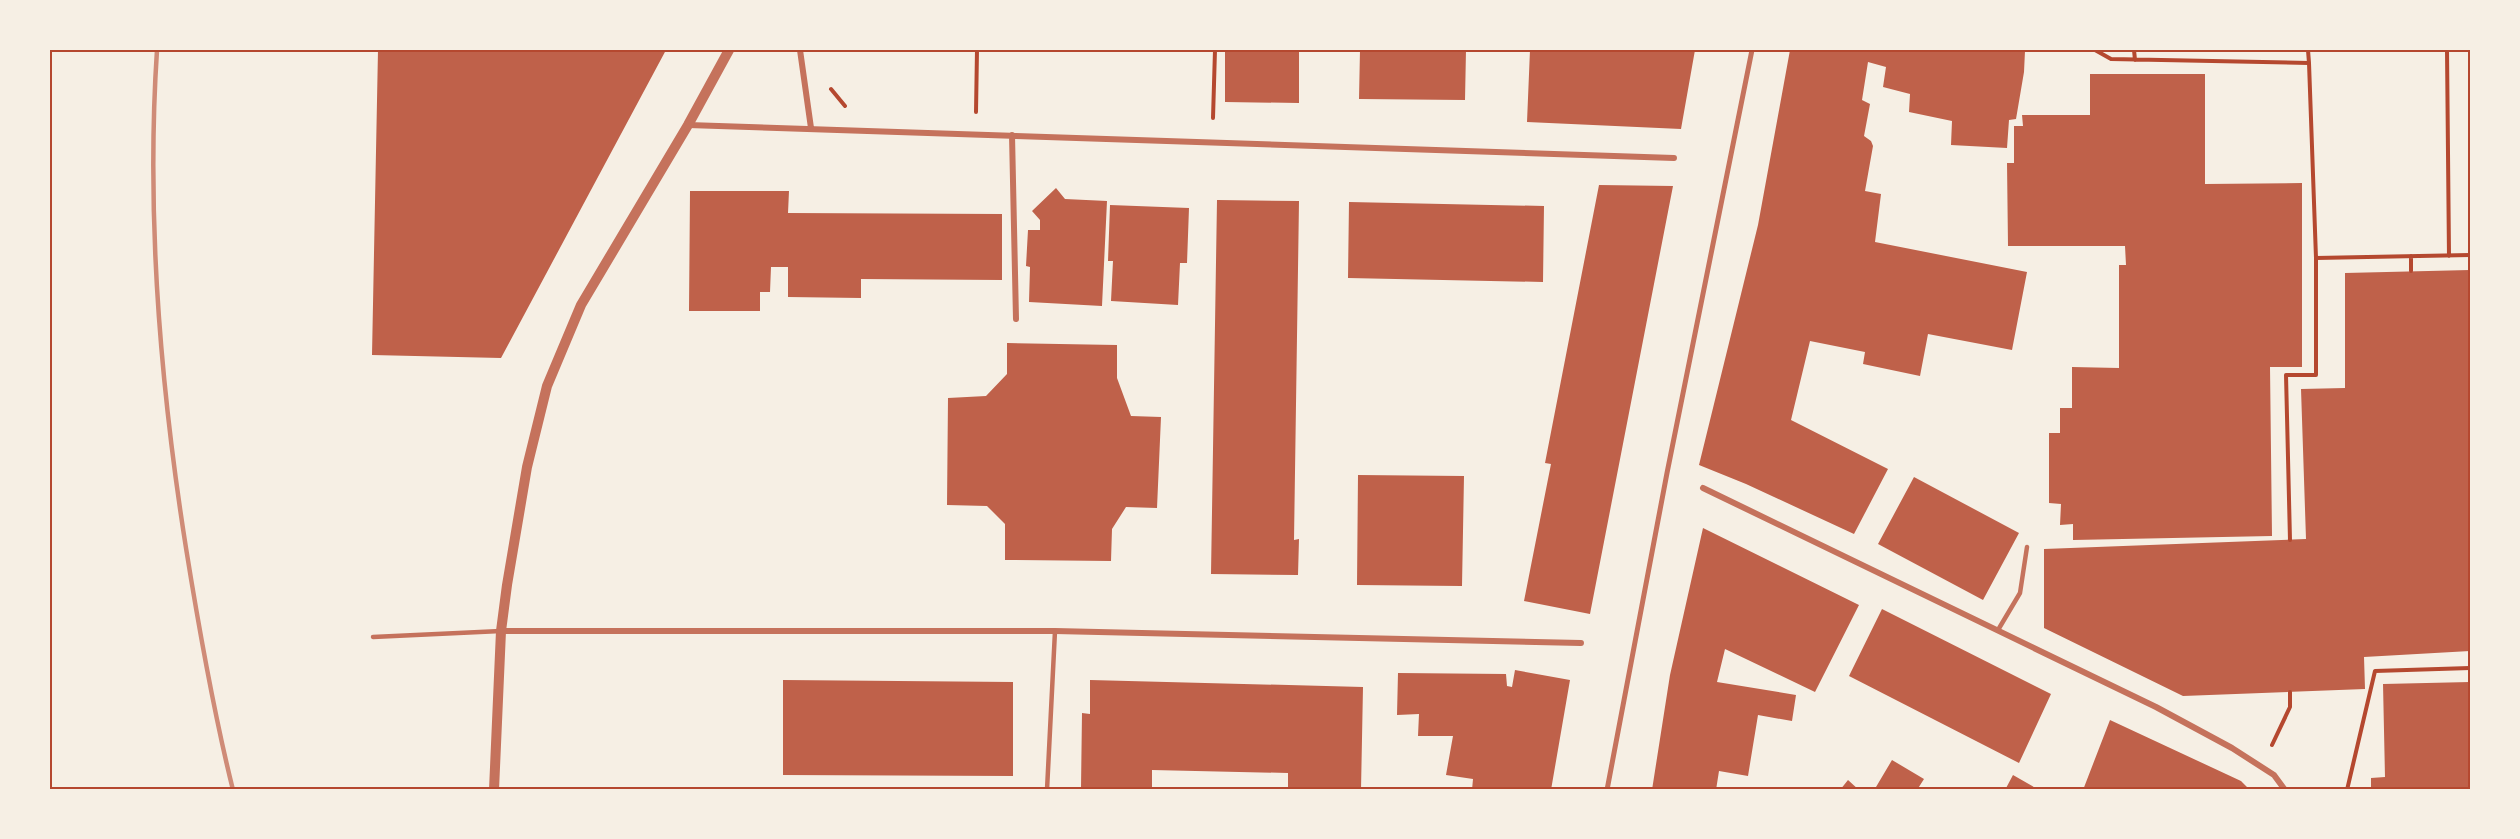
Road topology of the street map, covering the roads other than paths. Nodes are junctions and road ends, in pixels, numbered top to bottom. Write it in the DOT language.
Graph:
graph roads {
  1 [pos="729,50"];
  2 [pos="800,50"];
  3 [pos="1752,50"];
  4 [pos="688,125"];
  5 [pos="811,128"];
  6 [pos="1012,135"];
  7 [pos="1674,158"];
  8 [pos="1016,319"];
  9 [pos="1703,488"];
  10 [pos="2026,547"];
  11 [pos="1998,630"];
  12 [pos="501,631"];
  13 [pos="1055,631"];
  14 [pos="373,637"];
  15 [pos="1581,643"];
  16 [pos="2285,788"];
  17 [pos="494,789"];
  18 [pos="1047,789"];
  19 [pos="1607,789"];
  1 -- 4 [label="street"];
  2 -- 5 [label="street"];
  3 -- 19 [label="street"];
  4 -- 5 [label="street"];
  4 -- 12 [label="street"];
  5 -- 6 [label="street"];
  6 -- 7 [label="street"];
  6 -- 8 [label="street"];
  9 -- 11 [label="street"];
  10 -- 11 [label="lane"];
  11 -- 16 [label="street"];
  12 -- 13 [label="street"];
  12 -- 14 [label="lane"];
  12 -- 17 [label="street"];
  13 -- 15 [label="street"];
  13 -- 18 [label="lane"];
}
